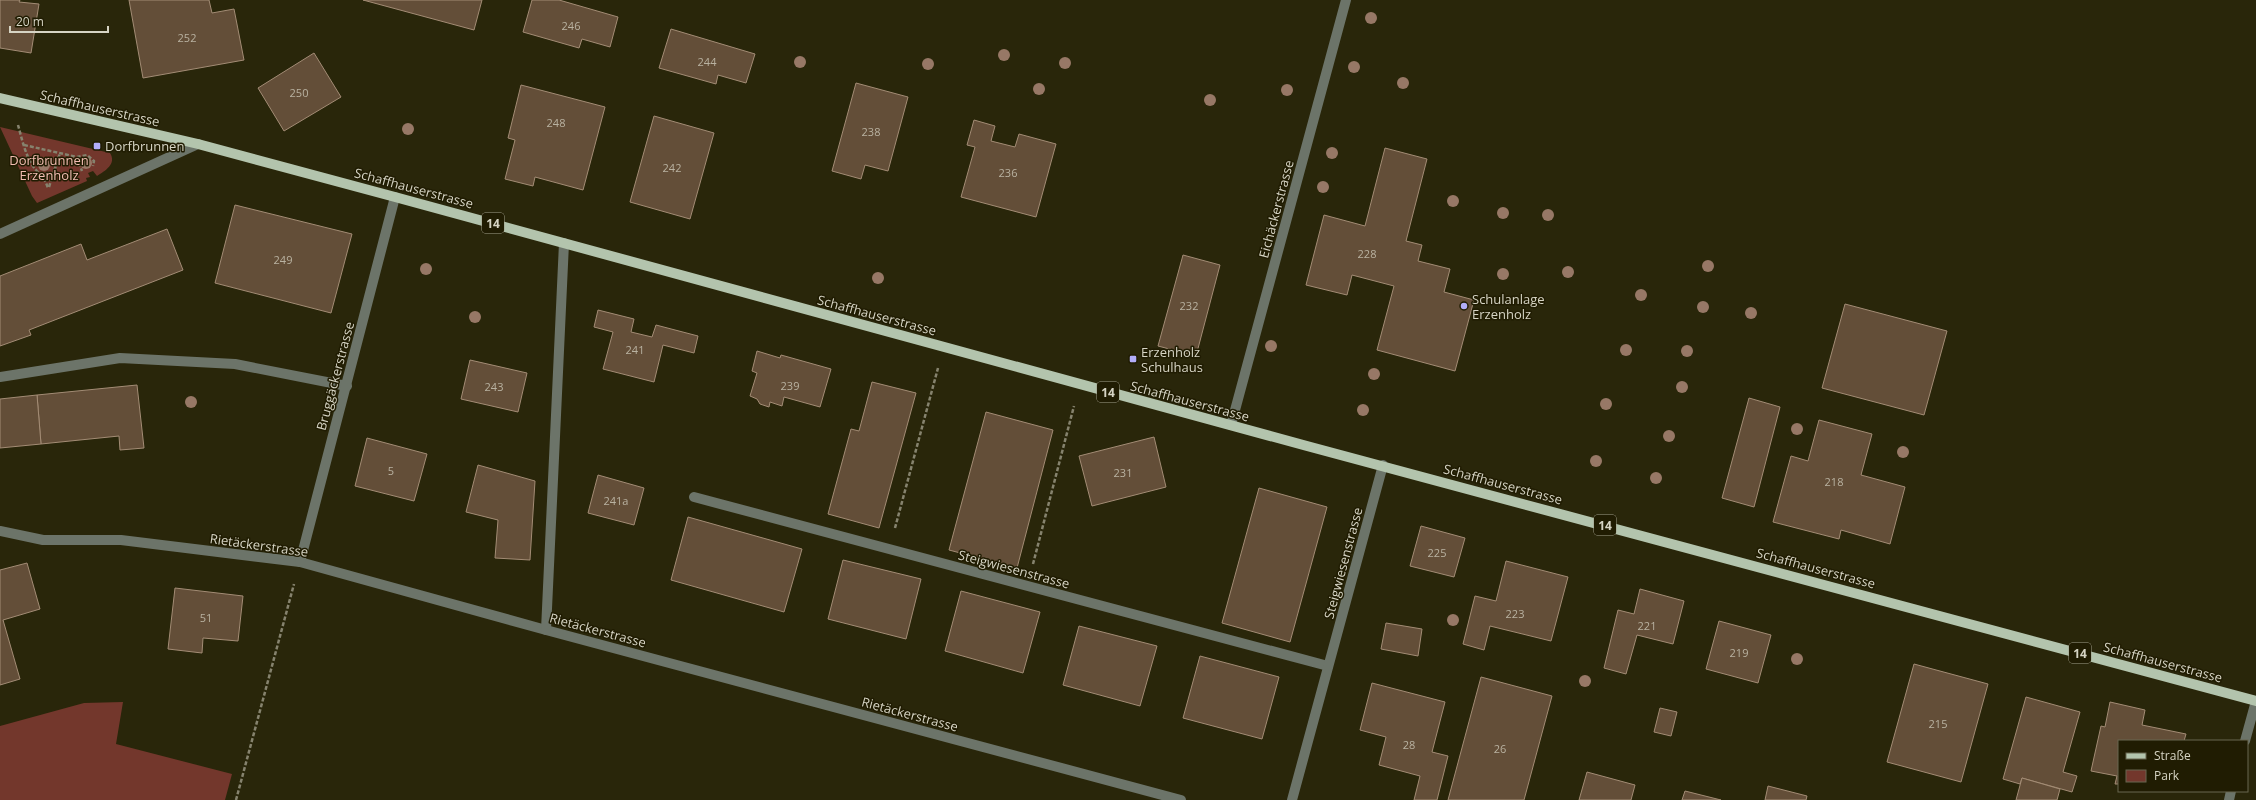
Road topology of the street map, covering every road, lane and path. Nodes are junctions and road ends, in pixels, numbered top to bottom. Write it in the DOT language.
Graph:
graph roads {
  1 [pos="1346,0"];
  2 [pos="5,99"];
  3 [pos="198,144"];
  4 [pos="24,145"];
  5 [pos="60,153"];
  6 [pos="77,158"];
  7 [pos="56,186"];
  8 [pos="49,190"];
  9 [pos="395,197"];
  10 [pos="0,234"];
  11 [pos="564,243"];
  12 [pos="938,368"];
  13 [pos="0,377"];
  14 [pos="346,386"];
  15 [pos="1074,406"];
  16 [pos="1230,425"];
  17 [pos="1383,465"];
  18 [pos="694,498"];
  19 [pos="0,531"];
  20 [pos="889,550"];
  21 [pos="300,562"];
  22 [pos="1027,586"];
  23 [pos="546,630"];
  24 [pos="1328,666"];
  25 [pos="2256,701"];
  26 [pos="2245,740"];
  27 [pos="236,800"];
  28 [pos="1181,800"];
  29 [pos="1292,800"];
  1 -- 16 [label="street, Eichäckerstrasse"];
  2 -- 3 [label="main road, Schaffhauserstrasse / 14"];
  2 -- 4 [label="path"];
  3 -- 9 [label="main road, Schaffhauserstrasse / 14"];
  3 -- 10 [label="street"];
  4 -- 5 [label="path"];
  4 -- 8 [label="path"];
  5 -- 6 [label="path"];
  5 -- 8 [label="path"];
  6 -- 6 [label="path"];
  7 -- 8 [label="path"];
  9 -- 11 [label="main road, Schaffhauserstrasse / 14"];
  9 -- 14 [label="street, Bruggäckerstrasse"];
  11 -- 16 [label="main road, Schaffhauserstrasse / 14"];
  11 -- 23 [label="street"];
  12 -- 20 [label="path"];
  13 -- 14 [label="street"];
  14 -- 21 [label="street, Bruggäckerstrasse"];
  15 -- 22 [label="path"];
  16 -- 17 [label="main road, Schaffhauserstrasse / 14"];
  17 -- 24 [label="street, Steigwiesenstrasse"];
  17 -- 25 [label="main road, Schaffhauserstrasse / 14"];
  18 -- 20 [label="street, Steigwiesenstrasse"];
  19 -- 21 [label="street, Rietäckerstrasse"];
  20 -- 22 [label="street, Steigwiesenstrasse"];
  21 -- 23 [label="street, Rietäckerstrasse"];
  21 -- 27 [label="path"];
  22 -- 24 [label="street, Steigwiesenstrasse"];
  23 -- 28 [label="street, Rietäckerstrasse"];
  24 -- 29 [label="street, Steigwiesenstrasse"];
  25 -- 26 [label="street"];
}
